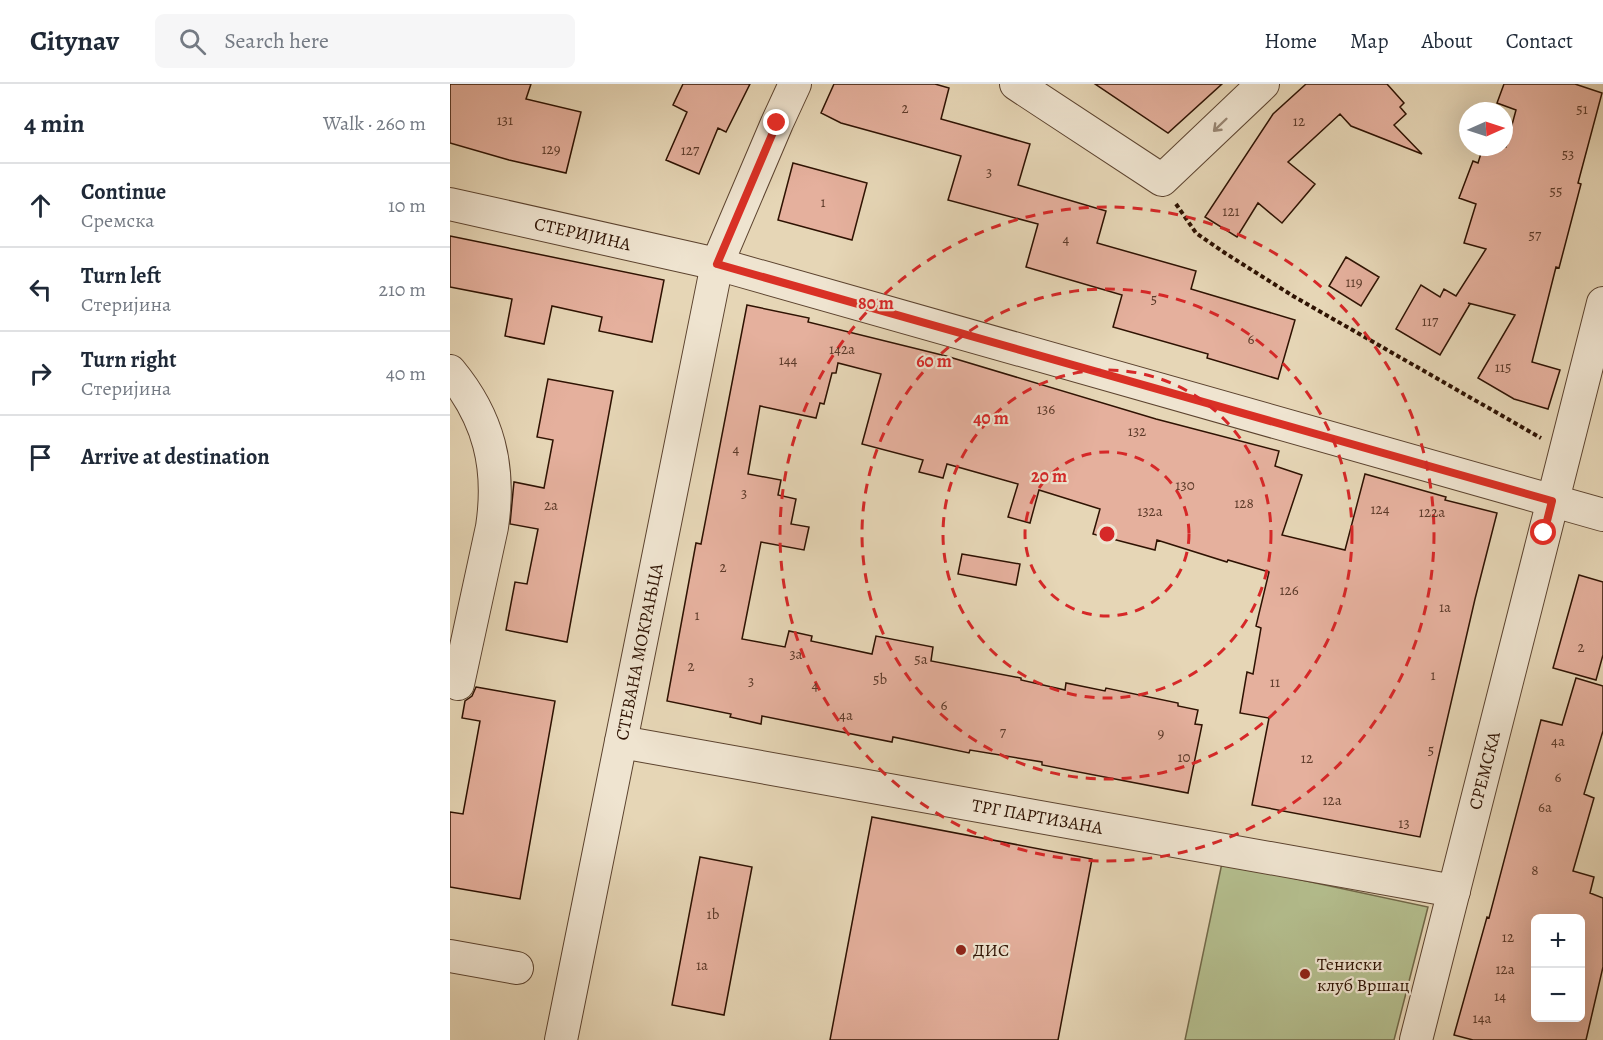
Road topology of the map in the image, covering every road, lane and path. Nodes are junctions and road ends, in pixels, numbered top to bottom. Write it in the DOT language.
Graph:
graph roads {
  1 [pos="795,84"];
  2 [pos="1016,84"];
  3 [pos="1263,84"];
  4 [pos="1162,180"];
  5 [pos="450,204"];
  6 [pos="717,264"];
  7 [pos="1603,303"];
  8 [pos="450,371"];
  9 [pos="1565,452"];
  10 [pos="1552,501"];
  11 [pos="1603,515"];
  12 [pos="458,684"];
  13 [pos="621,742"];
  14 [pos="1454,891"];
  15 [pos="450,956"];
  16 [pos="517,968"];
  17 [pos="561,1040"];
  18 [pos="1416,1040"];
  1 -- 6 [label="street"];
  2 -- 4 [label="street"];
  3 -- 4 [label="street, one-way"];
  4 -- 9 [label="path"];
  5 -- 6 [label="street, СТЕРИЈИНА"];
  6 -- 10 [label="street, СТЕРИЈИНА"];
  6 -- 13 [label="street, СТЕВАНА МОКРАЊЦА"];
  7 -- 9 [label="street, СРЕМСКА"];
  8 -- 12 [label="street"];
  9 -- 10 [label="street, СРЕМСКА"];
  10 -- 11 [label="street, СТЕРИЈИНА"];
  10 -- 14 [label="street, СРЕМСКА"];
  13 -- 14 [label="street, ТРГ ПАРТИЗАНА"];
  13 -- 17 [label="street, СТЕВАНА МОКРАЊЦА"];
  14 -- 18 [label="street, СРЕМСКА"];
  15 -- 16 [label="street"];
}
